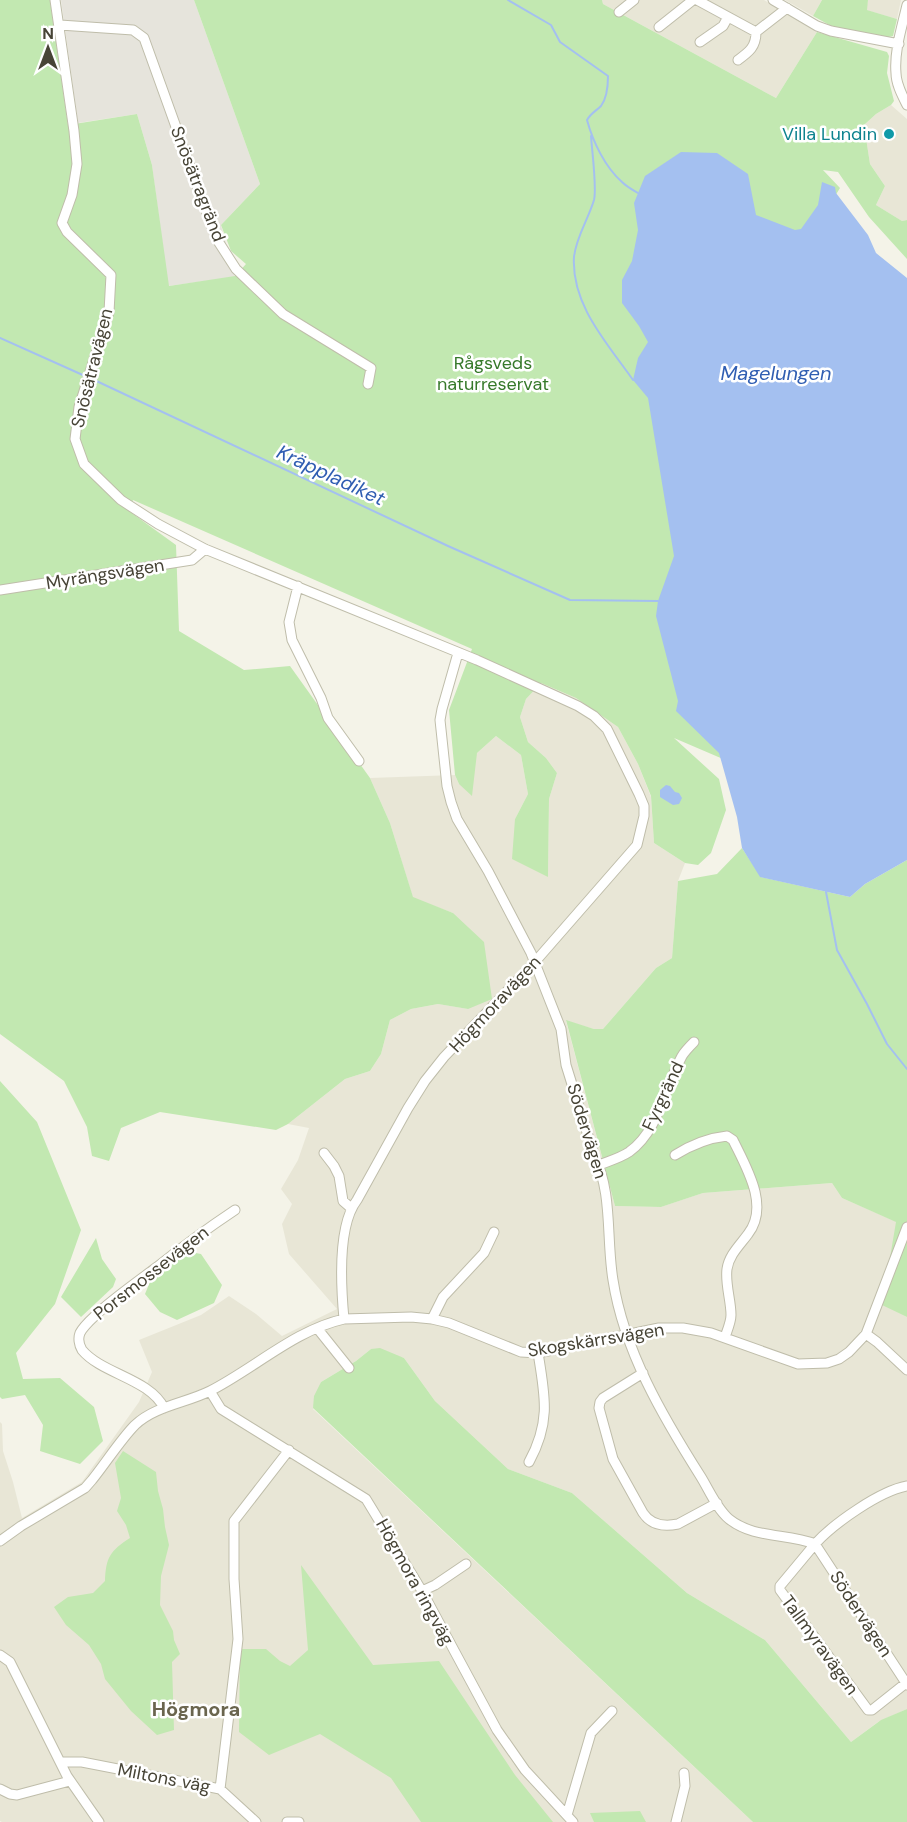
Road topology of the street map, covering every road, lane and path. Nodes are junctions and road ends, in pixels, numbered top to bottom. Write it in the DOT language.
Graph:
graph roads {
  1 [pos="55,0"];
  2 [pos="634,0"];
  3 [pos="695,0"];
  4 [pos="773,0"];
  5 [pos="907,5"];
  6 [pos="787,8"];
  7 [pos="619,12"];
  8 [pos="728,17"];
  9 [pos="60,25"];
  10 [pos="659,27"];
  11 [pos="756,32"];
  12 [pos="700,42"];
  13 [pos="899,44"];
  14 [pos="738,60"];
  15 [pos="907,105"];
  16 [pos="368,384"];
  17 [pos="205,549"];
  18 [pos="298,586"];
  19 [pos="0,590"];
  20 [pos="458,653"];
  21 [pos="359,761"];
  22 [pos="534,963"];
  23 [pos="694,1042"];
  24 [pos="324,1153"];
  25 [pos="675,1155"];
  26 [pos="599,1164"];
  27 [pos="351,1208"];
  28 [pos="235,1210"];
  29 [pos="907,1227"];
  30 [pos="494,1232"];
  31 [pos="432,1318"];
  32 [pos="344,1319"];
  33 [pos="317,1328"];
  34 [pos="627,1334"];
  35 [pos="866,1334"];
  36 [pos="725,1337"];
  37 [pos="538,1353"];
  38 [pos="348,1368"];
  39 [pos="907,1370"];
  40 [pos="643,1373"];
  41 [pos="210,1391"];
  42 [pos="164,1408"];
  43 [pos="289,1450"];
  44 [pos="529,1462"];
  45 [pos="907,1486"];
  46 [pos="717,1503"];
  47 [pos="0,1541"];
  48 [pos="815,1544"];
  49 [pos="466,1564"];
  50 [pos="422,1591"];
  51 [pos="0,1655"];
  52 [pos="906,1684"];
  53 [pos="612,1710"];
  54 [pos="60,1762"];
  55 [pos="684,1773"];
  56 [pos="70,1781"];
  57 [pos="0,1789"];
  58 [pos="220,1789"];
  59 [pos="570,1818"];
  60 [pos="99,1822"];
  61 [pos="256,1822"];
  62 [pos="287,1822"];
  63 [pos="299,1822"];
  64 [pos="676,1822"];
  1 -- 9 [label="street, Snösätravägen"];
  2 -- 7 [label="street"];
  3 -- 8 [label="street"];
  3 -- 10 [label="street"];
  4 -- 6 [label="street"];
  5 -- 13 [label="street"];
  6 -- 11 [label="street"];
  6 -- 13 [label="street"];
  8 -- 11 [label="street"];
  8 -- 12 [label="street"];
  9 -- 16 [label="street, Snösätragränd"];
  9 -- 17 [label="street, Snösätravägen"];
  11 -- 14 [label="street"];
  13 -- 15 [label="street"];
  17 -- 18 [label="street, Högmoravägen"];
  17 -- 19 [label="street, Myrängsvägen"];
  18 -- 20 [label="street, Högmoravägen"];
  18 -- 21 [label="street"];
  20 -- 22 [label="street, Södervägen"];
  20 -- 22 [label="street, Högmoravägen"];
  22 -- 26 [label="street, Södervägen"];
  22 -- 27 [label="street, Högmoravägen"];
  23 -- 26 [label="street, Fyrgränd"];
  24 -- 27 [label="street"];
  25 -- 36 [label="street"];
  26 -- 34 [label="street, Södervägen"];
  27 -- 32 [label="street, Högmoravägen"];
  28 -- 42 [label="street, Porsmossevägen"];
  29 -- 35 [label="street, Skogskärrsvägen"];
  30 -- 31 [label="street"];
  31 -- 32 [label="street, Skogskärrsvägen"];
  31 -- 37 [label="street, Skogskärrsvägen"];
  32 -- 33 [label="street"];
  33 -- 38 [label="street"];
  33 -- 41 [label="street"];
  34 -- 36 [label="street, Skogskärrsvägen"];
  34 -- 37 [label="street, Skogskärrsvägen"];
  34 -- 40 [label="street, Södervägen"];
  35 -- 36 [label="street, Skogskärrsvägen"];
  35 -- 39 [label="street"];
  37 -- 44 [label="street"];
  40 -- 46 [label="street, Södervägen"];
  40 -- 46 [label="street"];
  41 -- 42 [label="street"];
  41 -- 43 [label="street, Högmora ringväg"];
  42 -- 47 [label="street"];
  43 -- 50 [label="street, Högmora ringväg"];
  43 -- 58 [label="street"];
  45 -- 48 [label="street"];
  46 -- 48 [label="street, Södervägen"];
  48 -- 52 [label="street, Södervägen"];
  48 -- 52 [label="street, Tallmyravägen"];
  49 -- 50 [label="street"];
  50 -- 59 [label="street, Högmora ringväg"];
  51 -- 54 [label="street"];
  53 -- 59 [label="street"];
  54 -- 56 [label="street"];
  54 -- 58 [label="street, Miltons väg"];
  55 -- 64 [label="street"];
  56 -- 57 [label="street"];
  56 -- 60 [label="street"];
  58 -- 61 [label="street, Miltons väg"];
  62 -- 63 [label="street"];
}
